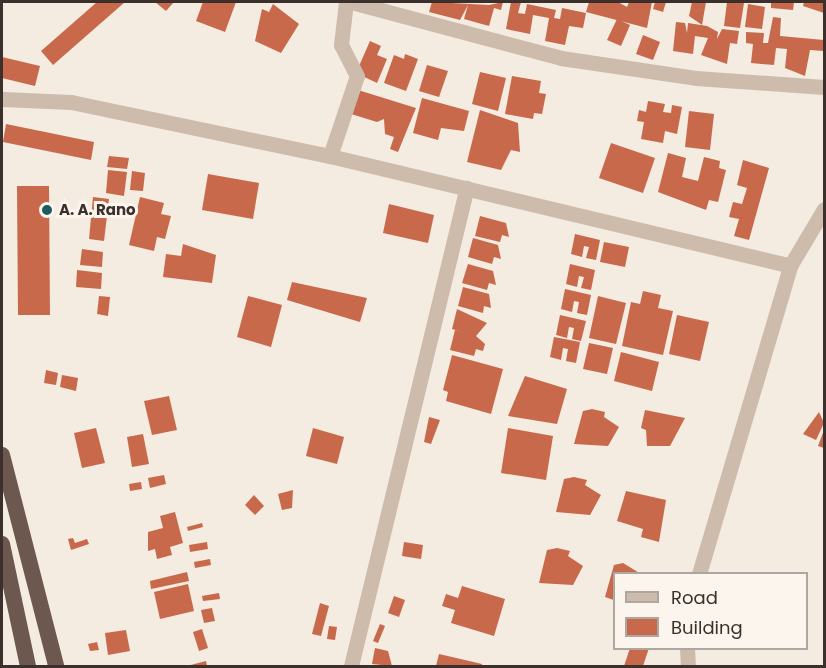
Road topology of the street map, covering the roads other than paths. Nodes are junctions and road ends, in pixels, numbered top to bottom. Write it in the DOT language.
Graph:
graph roads {
  1 [pos="349,2"];
  2 [pos="825,87"];
  3 [pos="2,99"];
  4 [pos="330,156"];
  5 [pos="467,188"];
  6 [pos="825,209"];
  7 [pos="790,267"];
  8 [pos="2,455"];
  9 [pos="2,544"];
  10 [pos="699,572"];
  11 [pos="687,650"];
  12 [pos="28,666"];
  13 [pos="56,666"];
  14 [pos="351,666"];
  15 [pos="688,666"];
  1 -- 2 [label="street"];
  1 -- 4 [label="street"];
  3 -- 4 [label="street"];
  4 -- 5 [label="street"];
  5 -- 7 [label="street"];
  5 -- 14 [label="street"];
  6 -- 7 [label="street"];
  7 -- 10 [label="street"];
  8 -- 13 [label="highway"];
  9 -- 12 [label="highway"];
  11 -- 15 [label="street"];
}
